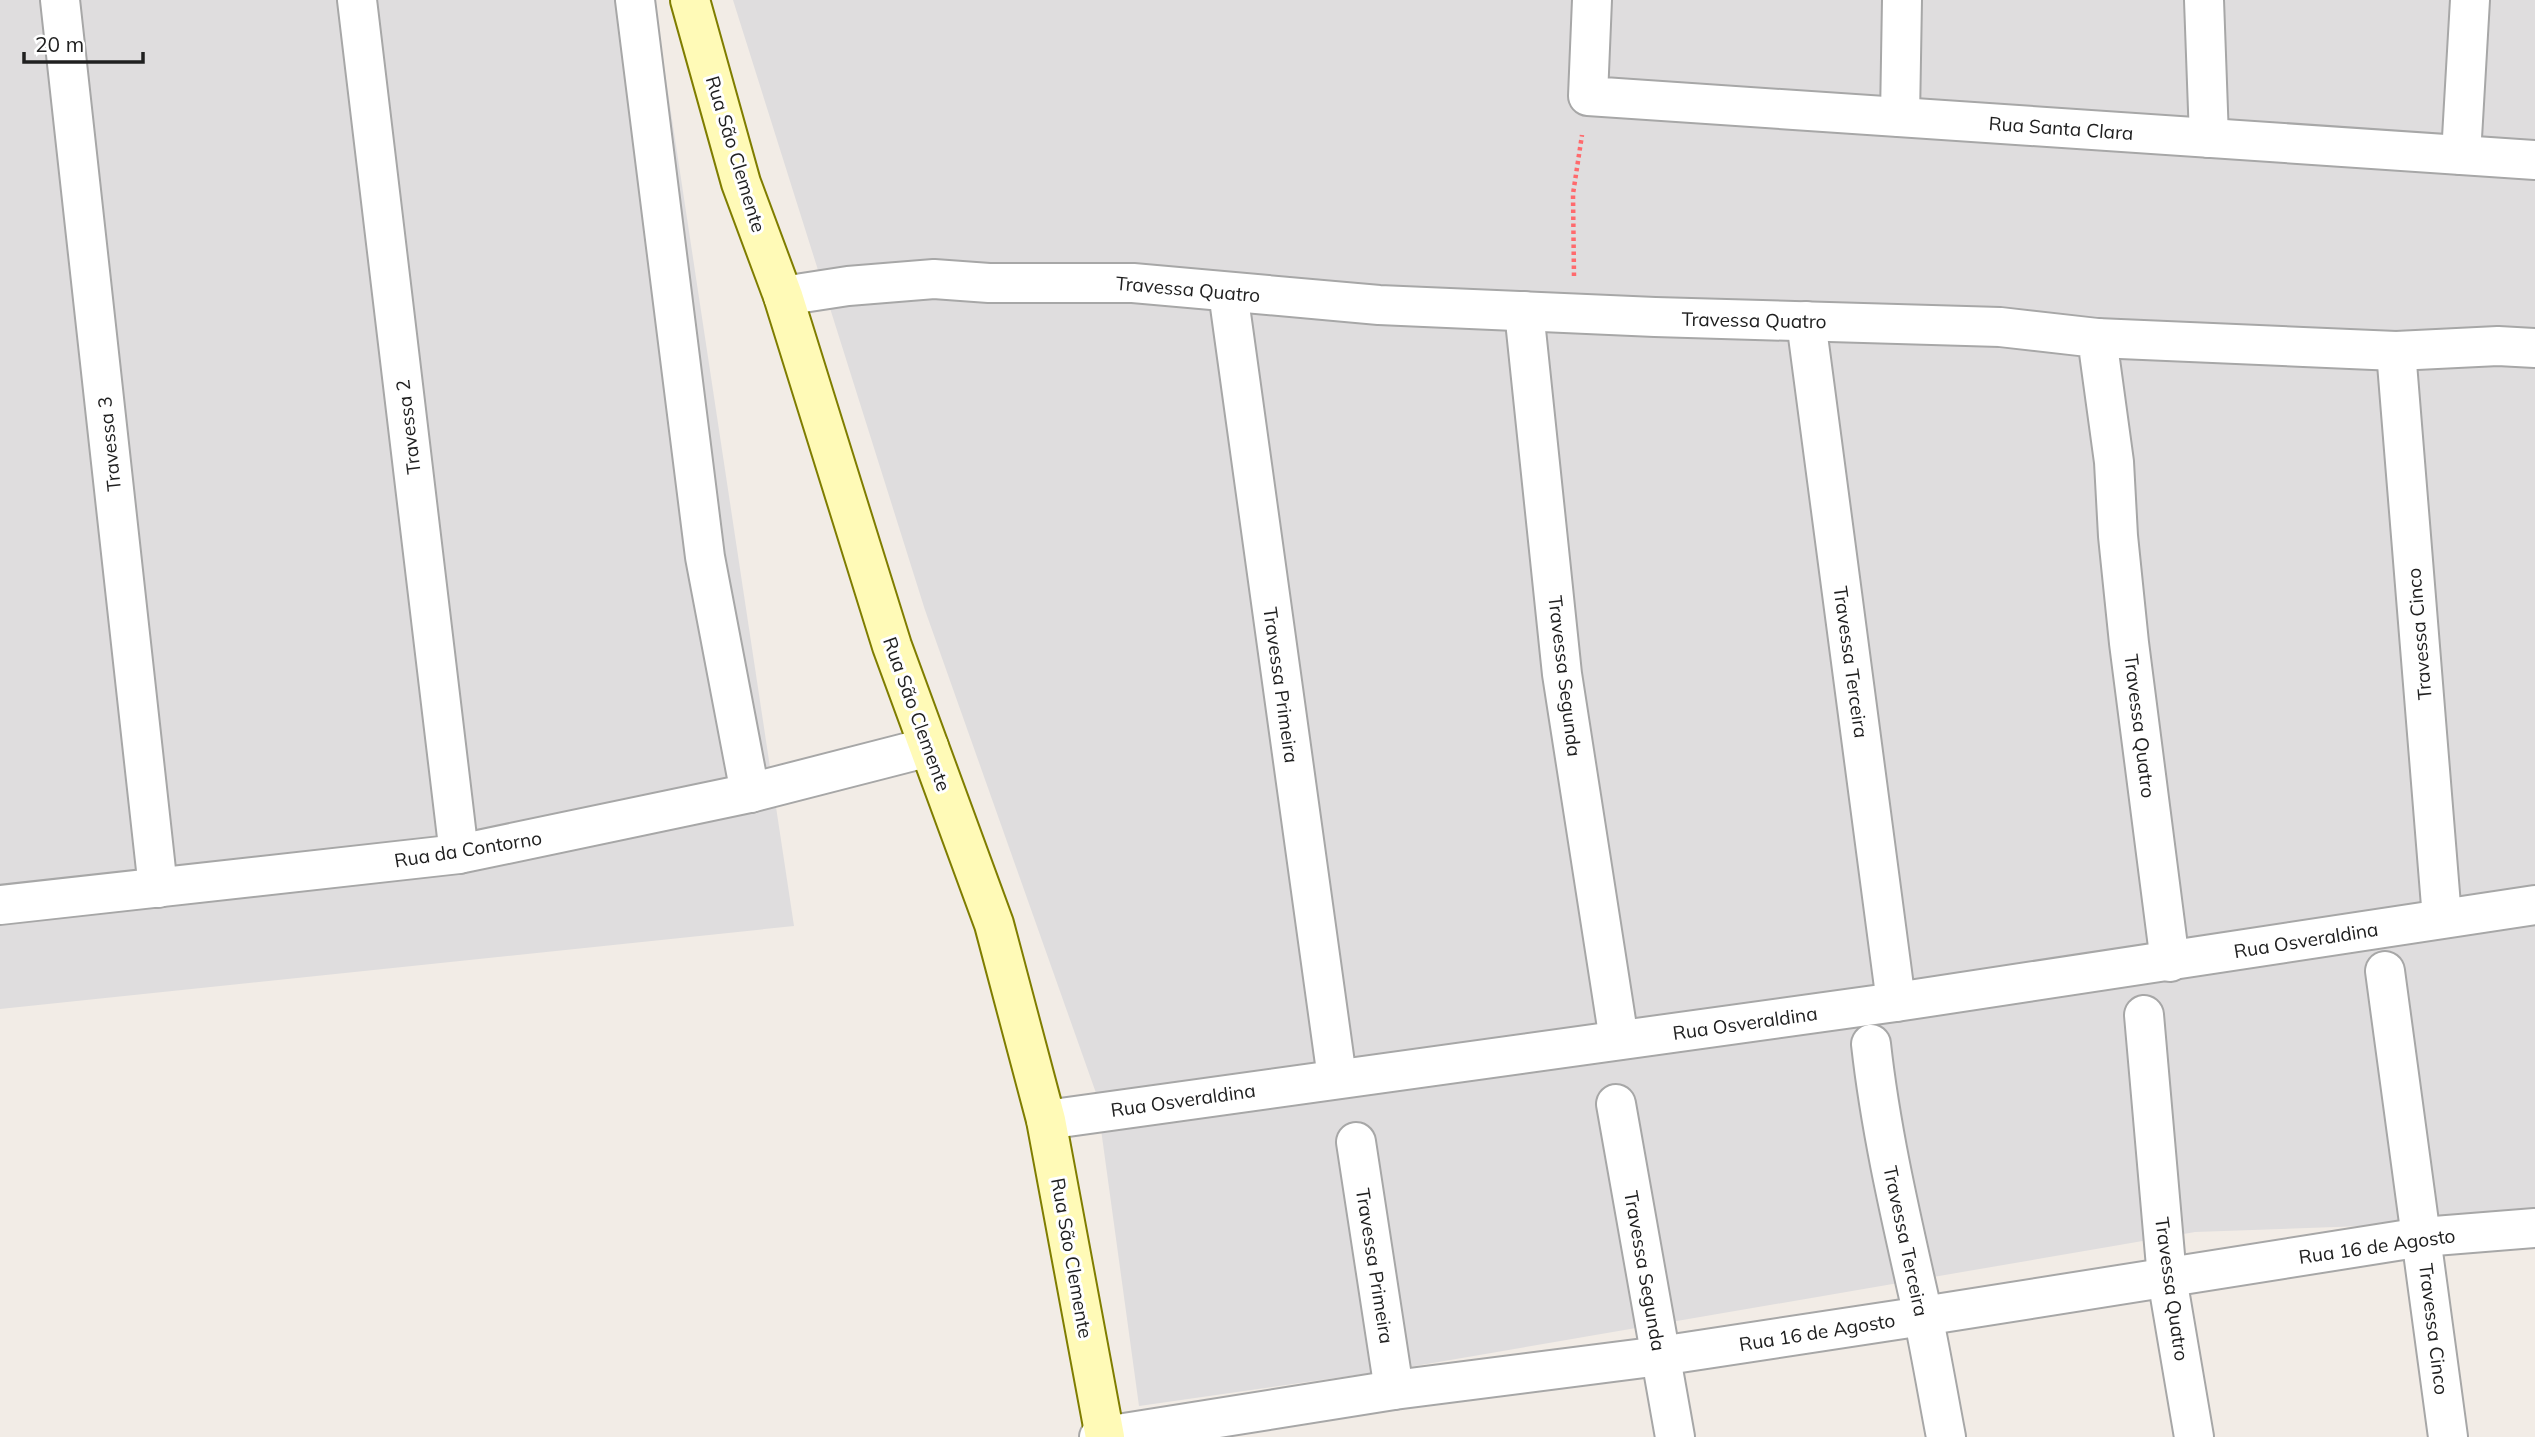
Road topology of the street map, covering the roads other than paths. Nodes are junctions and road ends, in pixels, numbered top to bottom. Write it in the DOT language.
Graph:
graph roads {
  1 [pos="60,0"];
  2 [pos="357,0"];
  3 [pos="635,0"];
  4 [pos="690,0"];
  5 [pos="1592,0"];
  6 [pos="1902,0"];
  7 [pos="2204,0"];
  8 [pos="2470,0"];
  9 [pos="1900,117"];
  10 [pos="2209,138"];
  11 [pos="2462,155"];
  12 [pos="2535,160"];
  13 [pos="1228,292"];
  14 [pos="783,296"];
  15 [pos="1524,311"];
  16 [pos="1805,321"];
  17 [pos="2097,338"];
  18 [pos="2535,348"];
  19 [pos="2396,351"];
  20 [pos="929,747"];
  21 [pos="750,793"];
  22 [pos="459,854"];
  23 [pos="158,888"];
  24 [pos="0,905"];
  25 [pos="2535,905"];
  26 [pos="2442,918"];
  27 [pos="2170,962"];
  28 [pos="2385,971"];
  29 [pos="1896,1002"];
  30 [pos="2144,1015"];
  31 [pos="1619,1040"];
  32 [pos="1871,1044"];
  33 [pos="1337,1078"];
  34 [pos="1616,1104"];
  35 [pos="1046,1120"];
  36 [pos="1356,1142"];
  37 [pos="2535,1228"];
  38 [pos="2422,1237"];
  39 [pos="2167,1279"];
  40 [pos="1923,1316"];
  41 [pos="1660,1356"];
  42 [pos="1394,1390"];
  43 [pos="1103,1436"];
  44 [pos="1675,1437"];
  45 [pos="1946,1437"];
  46 [pos="2194,1437"];
  47 [pos="2448,1437"];
  1 -- 23 [label="street, Travessa 3"];
  2 -- 22 [label="street, Travessa 2"];
  3 -- 21 [label="street"];
  4 -- 14 [label="main road, Rua São Clemente"];
  5 -- 9 [label="street, Rua Santa Clara"];
  6 -- 9 [label="street"];
  7 -- 10 [label="street"];
  8 -- 11 [label="street"];
  9 -- 10 [label="street, Rua Santa Clara"];
  10 -- 11 [label="street, Rua Santa Clara"];
  11 -- 12 [label="street, Rua Santa Clara"];
  13 -- 14 [label="street, Travessa Quatro"];
  13 -- 15 [label="street, Travessa Quatro"];
  13 -- 33 [label="street, Travessa Primeira"];
  14 -- 20 [label="main road, Rua São Clemente"];
  15 -- 16 [label="street, Travessa Quatro"];
  15 -- 31 [label="street, Travessa Segunda"];
  16 -- 17 [label="street, Travessa Quatro"];
  16 -- 29 [label="street, Travessa Terceira"];
  17 -- 19 [label="street"];
  17 -- 27 [label="street, Travessa Quatro"];
  18 -- 19 [label="street"];
  19 -- 26 [label="street, Travessa Cinco"];
  20 -- 21 [label="street, Rua da Contorno"];
  20 -- 35 [label="main road, Rua São Clemente"];
  21 -- 22 [label="street, Rua da Contorno"];
  22 -- 23 [label="street, Rua da Contorno"];
  23 -- 24 [label="street, Rua da Contorno"];
  25 -- 26 [label="street, Rua Osveraldina"];
  26 -- 27 [label="street, Rua Osveraldina"];
  27 -- 29 [label="street, Rua Osveraldina"];
  28 -- 38 [label="street, Travessa Cinco"];
  29 -- 31 [label="street, Rua Osveraldina"];
  30 -- 39 [label="street, Travessa Quatro"];
  31 -- 33 [label="street, Rua Osveraldina"];
  32 -- 40 [label="street, Travessa Terceira"];
  33 -- 35 [label="street, Rua Osveraldina"];
  34 -- 41 [label="street, Travessa Segunda"];
  35 -- 43 [label="main road, Rua São Clemente"];
  36 -- 42 [label="street, Travessa Primeira"];
  37 -- 38 [label="street, Rua 16 de Agosto"];
  38 -- 39 [label="street, Rua 16 de Agosto"];
  38 -- 47 [label="street, Travessa Cinco"];
  39 -- 40 [label="street, Rua 16 de Agosto"];
  39 -- 46 [label="street, Travessa Quatro"];
  40 -- 41 [label="street, Rua 16 de Agosto"];
  40 -- 45 [label="street, Travessa Terceira"];
  41 -- 42 [label="street, Rua 16 de Agosto"];
  41 -- 44 [label="street, Travessa Segunda"];
  42 -- 43 [label="street, Rua 16 de Agosto"];
}
